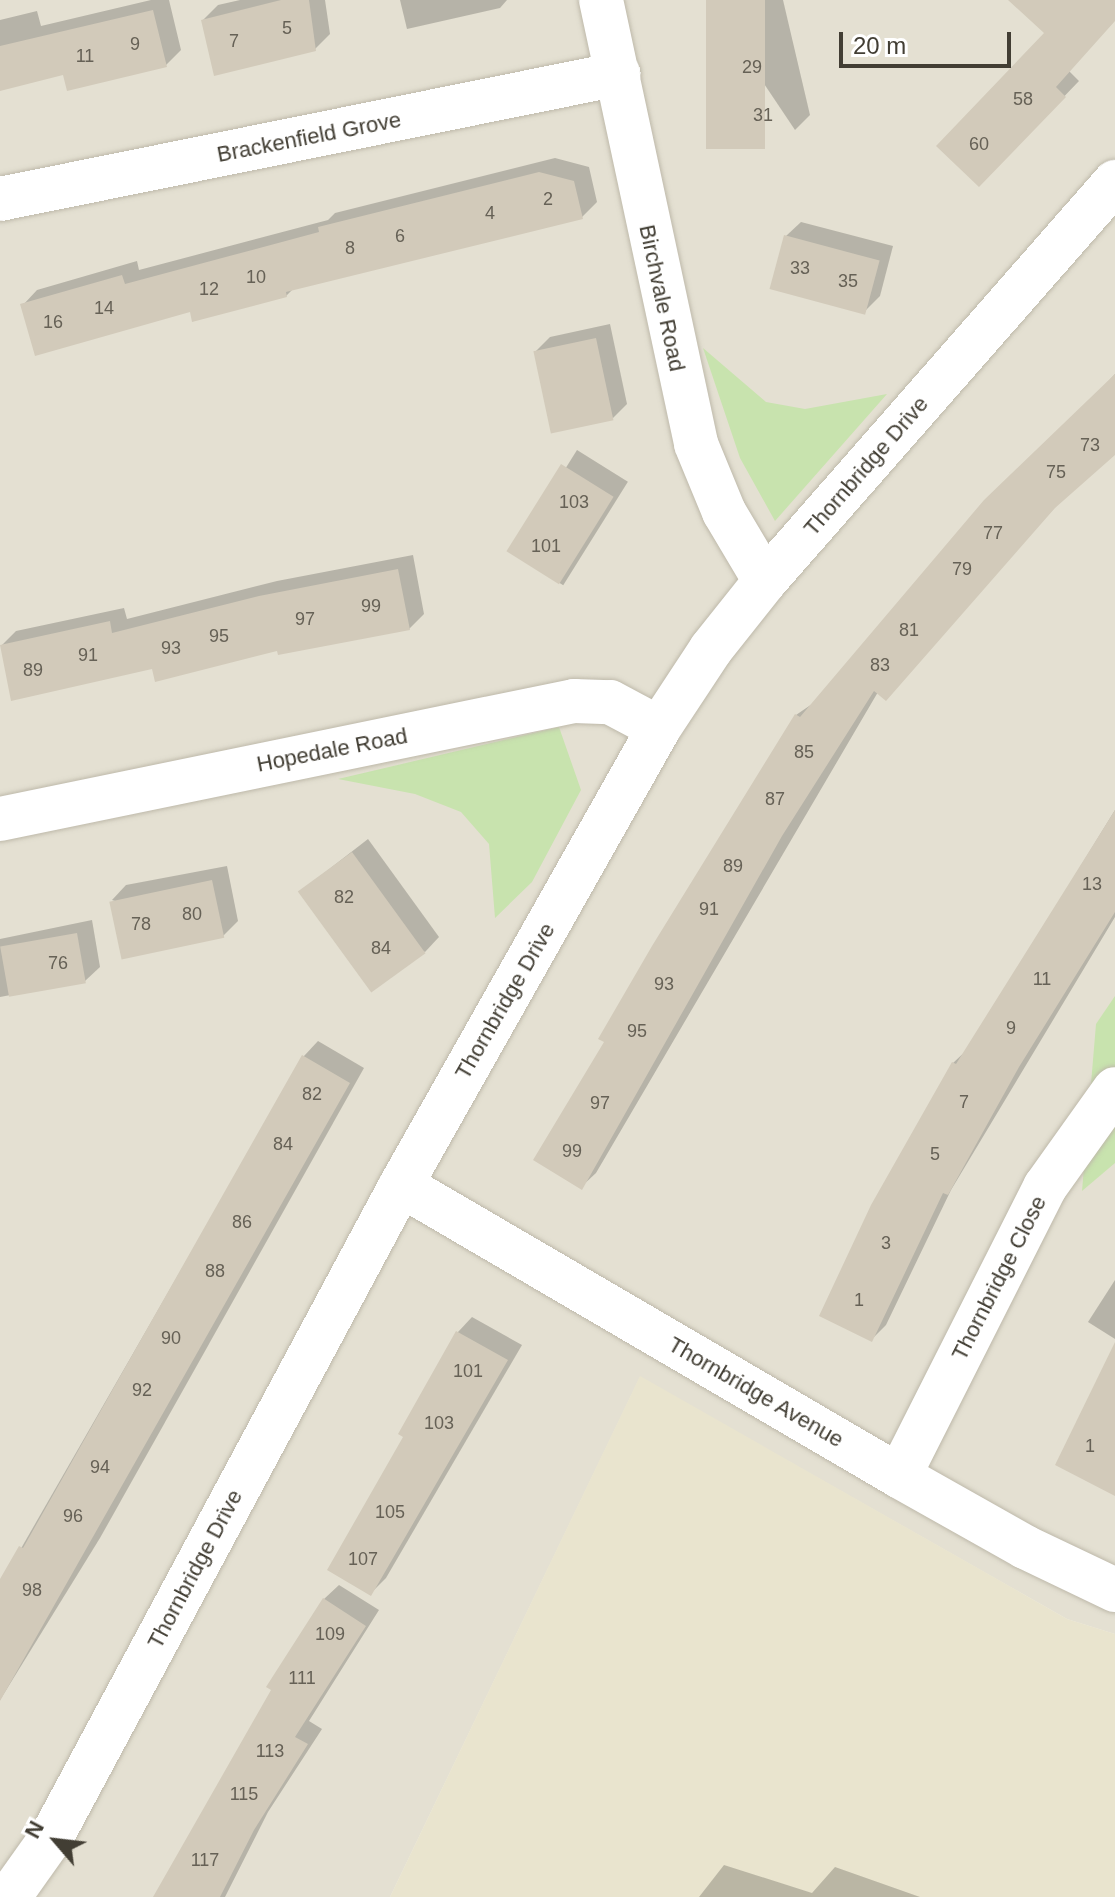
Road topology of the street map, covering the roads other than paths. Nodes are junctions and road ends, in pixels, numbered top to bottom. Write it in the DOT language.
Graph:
graph roads {
  1 [pos="601,0"];
  2 [pos="618,74"];
  3 [pos="1115,182"];
  4 [pos="0,199"];
  5 [pos="765,581"];
  6 [pos="659,728"];
  7 [pos="0,819"];
  8 [pos="1115,1089"];
  9 [pos="401,1185"];
  10 [pos="899,1476"];
  11 [pos="1115,1590"];
  12 [pos="9,1897"];
  1 -- 2 [label="street, Birchvale Road"];
  2 -- 4 [label="street, Brackenfield Grove"];
  2 -- 5 [label="street, Birchvale Road"];
  3 -- 5 [label="street, Thornbridge Drive"];
  5 -- 6 [label="street, Thornbridge Drive"];
  6 -- 7 [label="street, Hopedale Road"];
  6 -- 9 [label="street, Thornbridge Drive"];
  8 -- 10 [label="street, Thornbridge Close"];
  9 -- 10 [label="street, Thornbridge Avenue"];
  9 -- 12 [label="street, Thornbridge Drive"];
  10 -- 11 [label="street, Thornbridge Avenue"];
}
